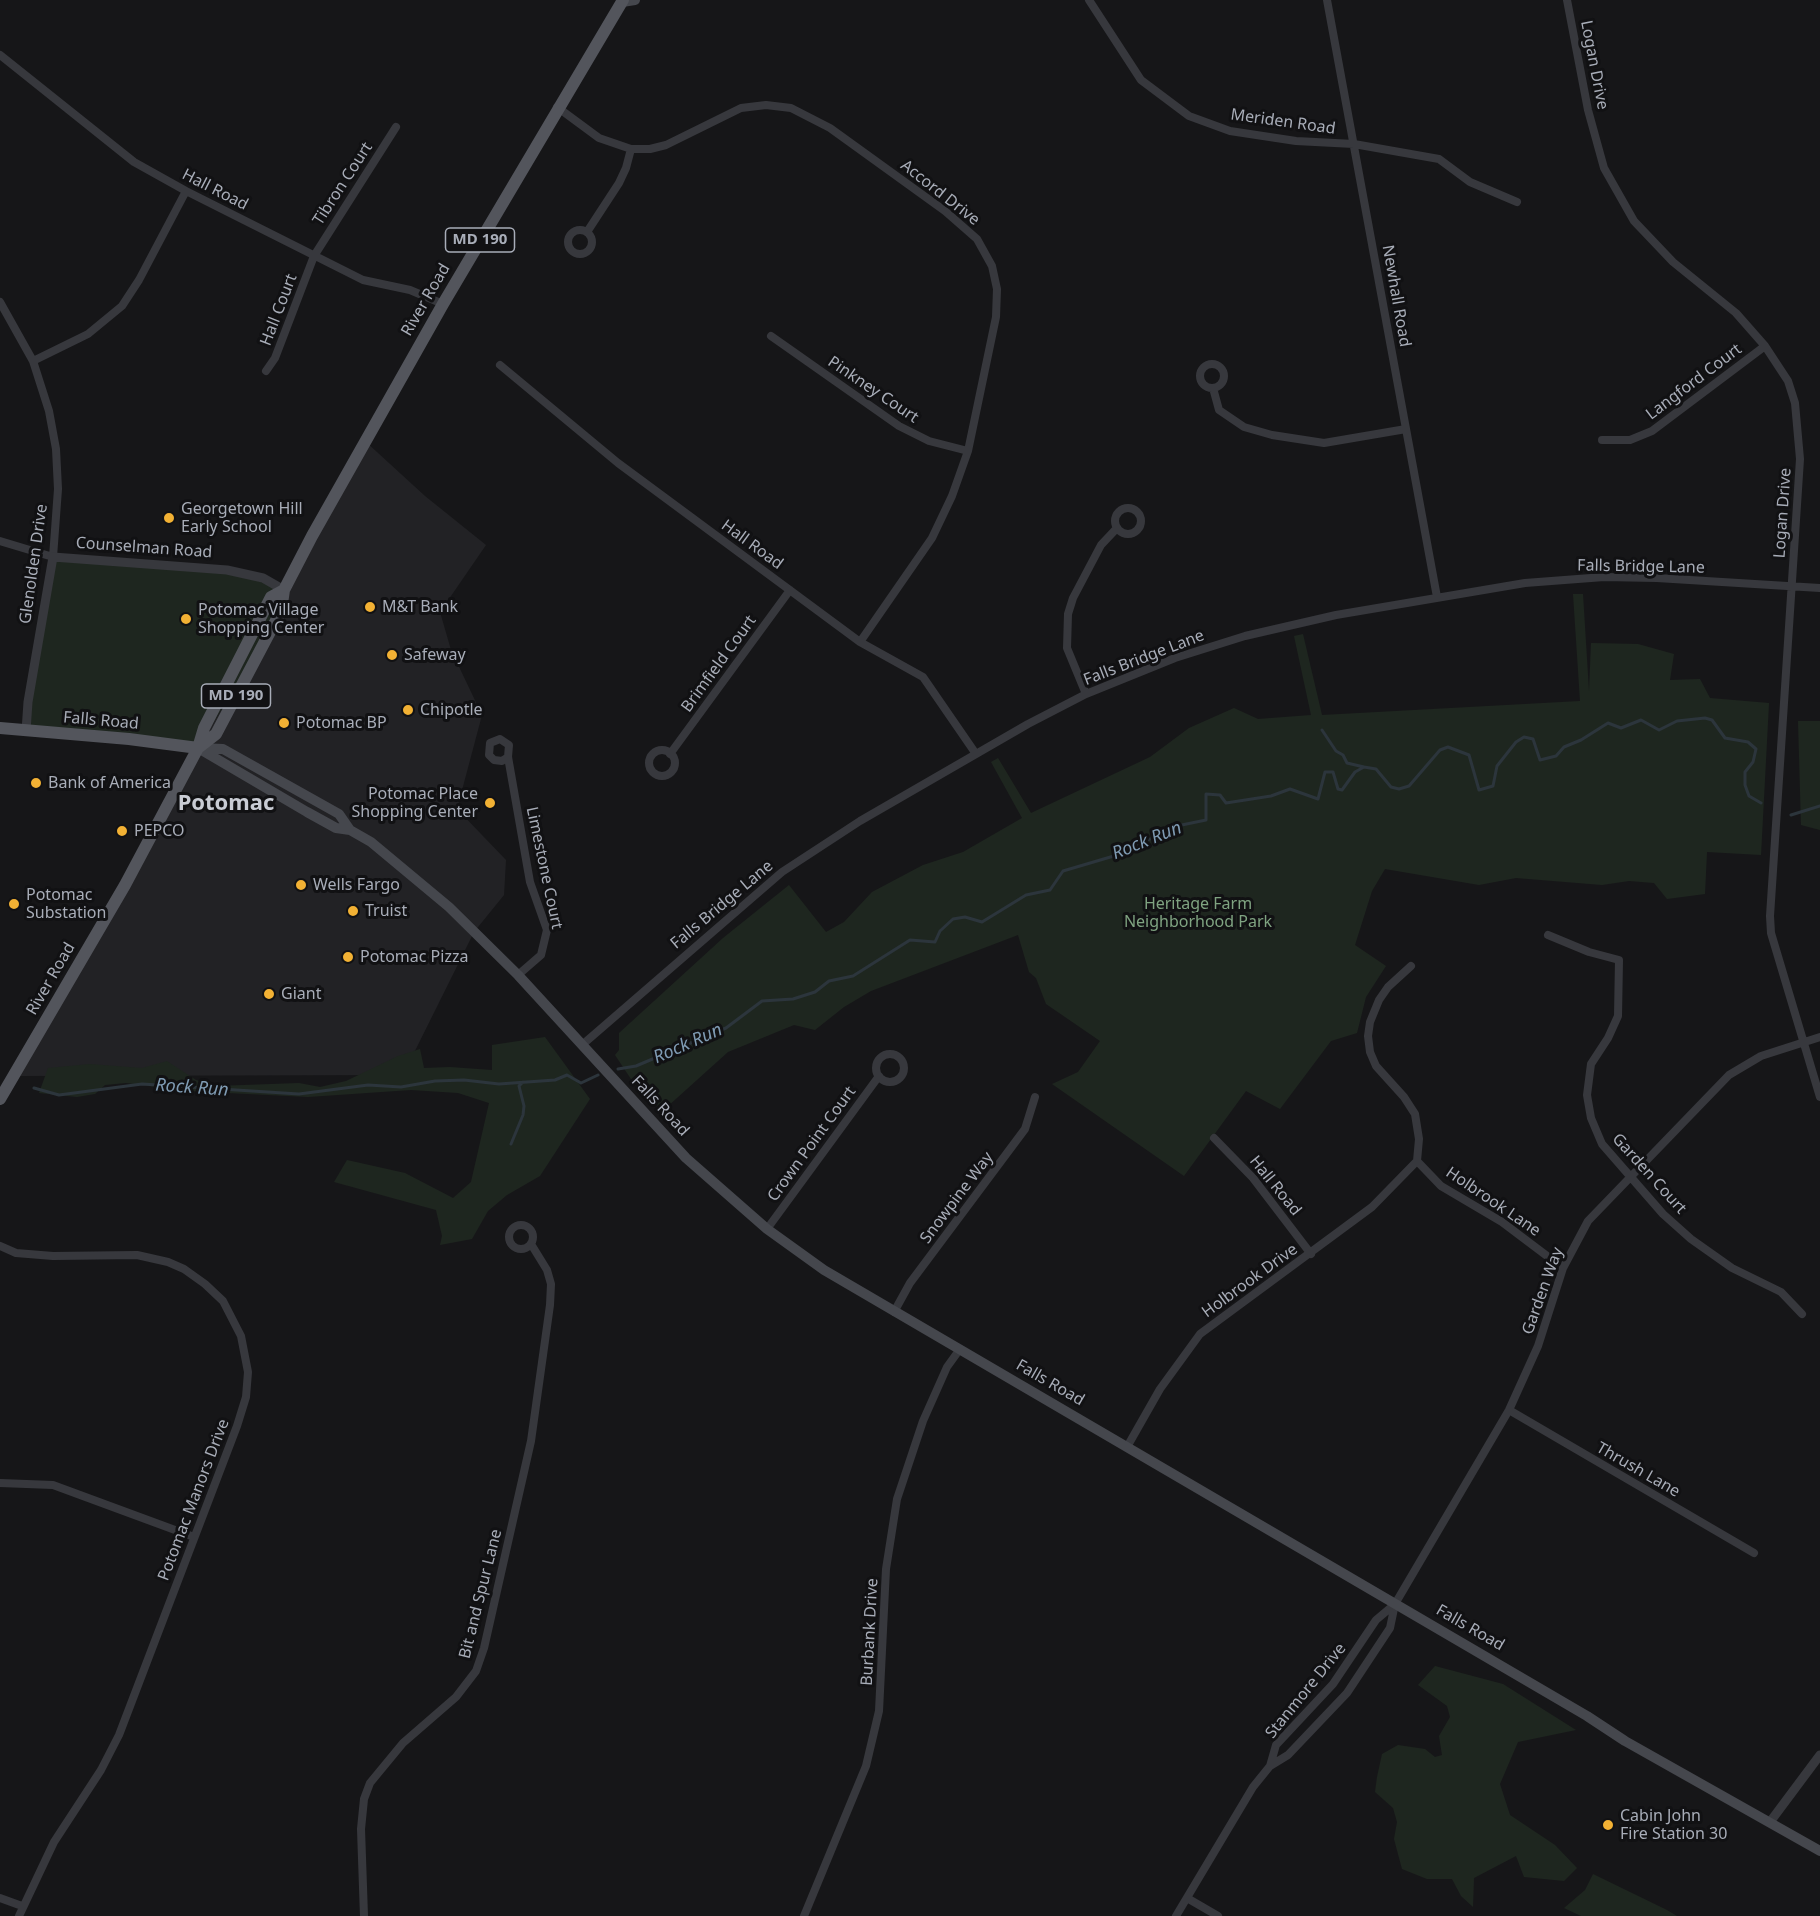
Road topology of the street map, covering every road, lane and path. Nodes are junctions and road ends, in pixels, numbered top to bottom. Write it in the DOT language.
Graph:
graph roads {
  1 [pos="635,0"];
  2 [pos="1089,0"];
  3 [pos="1326,0"];
  4 [pos="1567,0"];
  5 [pos="620,1"];
  6 [pos="0,55"];
  7 [pos="557,107"];
  8 [pos="396,128"];
  9 [pos="1354,144"];
  10 [pos="631,149"];
  11 [pos="186,191"];
  12 [pos="1516,202"];
  13 [pos="587,232"];
  14 [pos="314,256"];
  15 [pos="0,303"];
  16 [pos="443,304"];
  17 [pos="771,336"];
  18 [pos="1766,346"];
  19 [pos="33,361"];
  20 [pos="500,365"];
  21 [pos="266,371"];
  22 [pos="1213,388"];
  23 [pos="1406,429"];
  24 [pos="1602,440"];
  25 [pos="968,451"];
  26 [pos="1117,528"];
  27 [pos="0,541"];
  28 [pos="53,557"];
  29 [pos="1791,586"];
  30 [pos="1820,588"];
  31 [pos="284,590"];
  32 [pos="790,590"];
  33 [pos="1437,597"];
  34 [pos="860,642"];
  35 [pos="1086,694"];
  36 [pos="0,728"];
  37 [pos="26,731"];
  38 [pos="198,748"];
  39 [pos="670,754"];
  40 [pos="976,754"];
  41 [pos="508,757"];
  42 [pos="1548,935"];
  43 [pos="1411,966"];
  44 [pos="518,975"];
  45 [pos="1820,1037"];
  46 [pos="1802,1042"];
  47 [pos="582,1045"];
  48 [pos="879,1076"];
  49 [pos="1035,1097"];
  50 [pos="1820,1097"];
  51 [pos="0,1099"];
  52 [pos="1214,1138"];
  53 [pos="1417,1161"];
  54 [pos="1629,1177"];
  55 [pos="767,1229"];
  56 [pos="531,1244"];
  57 [pos="0,1246"];
  58 [pos="1311,1254"];
  59 [pos="1563,1268"];
  60 [pos="894,1312"];
  61 [pos="1802,1314"];
  62 [pos="960,1349"];
  63 [pos="1509,1410"];
  64 [pos="1127,1447"];
  65 [pos="0,1483"];
  66 [pos="194,1537"];
  67 [pos="1754,1553"];
  68 [pos="1395,1604"];
  69 [pos="1820,1755"];
  70 [pos="1270,1766"];
  71 [pos="1770,1822"];
  72 [pos="1820,1851"];
  73 [pos="0,1898"];
  74 [pos="1187,1898"];
  75 [pos="22,1906"];
  76 [pos="19,1916"];
  77 [pos="364,1916"];
  78 [pos="804,1916"];
  79 [pos="1176,1916"];
  80 [pos="1218,1916"];
  1 -- 5 [label="main road"];
  2 -- 9 [label="street, Meriden Road"];
  3 -- 9 [label="street, Newhall Road"];
  4 -- 18 [label="street, Logan Drive"];
  5 -- 7 [label="main road, River Road / MD 190"];
  6 -- 11 [label="street, Hall Road"];
  7 -- 10 [label="street, Accord Drive"];
  7 -- 16 [label="main road, River Road / MD 190"];
  8 -- 14 [label="street, Tibron Court"];
  9 -- 12 [label="street, Meriden Road"];
  9 -- 23 [label="street, Newhall Road"];
  10 -- 13 [label="street"];
  10 -- 25 [label="street, Accord Drive"];
  11 -- 14 [label="street, Hall Road"];
  11 -- 19 [label="street"];
  14 -- 16 [label="street, Hall Road"];
  14 -- 21 [label="street, Hall Court"];
  15 -- 19 [label="street, Glenolden Drive"];
  16 -- 31 [label="main road, River Road / MD 190"];
  17 -- 25 [label="street, Pinkney Court"];
  18 -- 24 [label="street, Langford Court"];
  18 -- 29 [label="street, Logan Drive"];
  19 -- 28 [label="street, Glenolden Drive"];
  20 -- 32 [label="street, Hall Road"];
  22 -- 23 [label="street"];
  23 -- 33 [label="street, Newhall Road"];
  25 -- 34 [label="street, Accord Drive"];
  26 -- 35 [label="street"];
  27 -- 28 [label="street, Counselman Road"];
  28 -- 31 [label="street, Counselman Road"];
  28 -- 37 [label="street, Glenolden Drive"];
  29 -- 30 [label="street, Falls Bridge Lane"];
  29 -- 33 [label="street, Falls Bridge Lane"];
  29 -- 46 [label="street, Logan Drive"];
  31 -- 38 [label="main road, River Road / MD 190"];
  32 -- 34 [label="street, Hall Road"];
  32 -- 39 [label="street, Brimfield Court"];
  33 -- 35 [label="street, Falls Bridge Lane"];
  34 -- 40 [label="street, Hall Road"];
  35 -- 40 [label="street, Falls Bridge Lane"];
  36 -- 37 [label="main road, Falls Road"];
  37 -- 38 [label="main road, Falls Road"];
  38 -- 44 [label="main road, Falls Road"];
  38 -- 51 [label="main road, River Road / MD 190"];
  40 -- 47 [label="street, Falls Bridge Lane"];
  41 -- 44 [label="street, Limestone Court"];
  42 -- 54 [label="street, Garden Court"];
  43 -- 53 [label="street"];
  44 -- 47 [label="main road, Falls Road"];
  45 -- 46 [label="street, Garden Way"];
  46 -- 50 [label="street, Logan Drive"];
  46 -- 54 [label="street, Garden Way"];
  47 -- 55 [label="main road, Falls Road"];
  48 -- 55 [label="street, Crown Point Court"];
  49 -- 60 [label="street, Snowpine Way"];
  52 -- 58 [label="street, Hall Road"];
  53 -- 58 [label="street, Holbrook Drive"];
  53 -- 59 [label="street, Holbrook Lane"];
  54 -- 59 [label="street, Garden Way"];
  54 -- 61 [label="street, Garden Court"];
  55 -- 60 [label="main road, Falls Road"];
  56 -- 77 [label="street, Bit and Spur Lane"];
  57 -- 66 [label="street, Potomac Manors Drive"];
  58 -- 64 [label="street, Holbrook Drive"];
  59 -- 63 [label="street, Garden Way"];
  60 -- 62 [label="main road, Falls Road"];
  62 -- 64 [label="main road, Falls Road"];
  62 -- 78 [label="street, Burbank Drive"];
  63 -- 67 [label="street, Thrush Lane"];
  63 -- 68 [label="street, Garden Way"];
  64 -- 68 [label="main road, Falls Road"];
  65 -- 66 [label="street"];
  66 -- 75 [label="street, Potomac Manors Drive"];
  68 -- 70 [label="street, Stanmore Drive"];
  68 -- 70 [label="street, Stanmore Drive"];
  68 -- 71 [label="main road, Falls Road"];
  69 -- 71 [label="street"];
  70 -- 74 [label="street, Stanmore Drive"];
  71 -- 72 [label="main road, Falls Road"];
  73 -- 75 [label="street"];
  74 -- 79 [label="street, Stanmore Drive"];
  74 -- 80 [label="street"];
  75 -- 76 [label="street, Potomac Manors Drive"];
}
